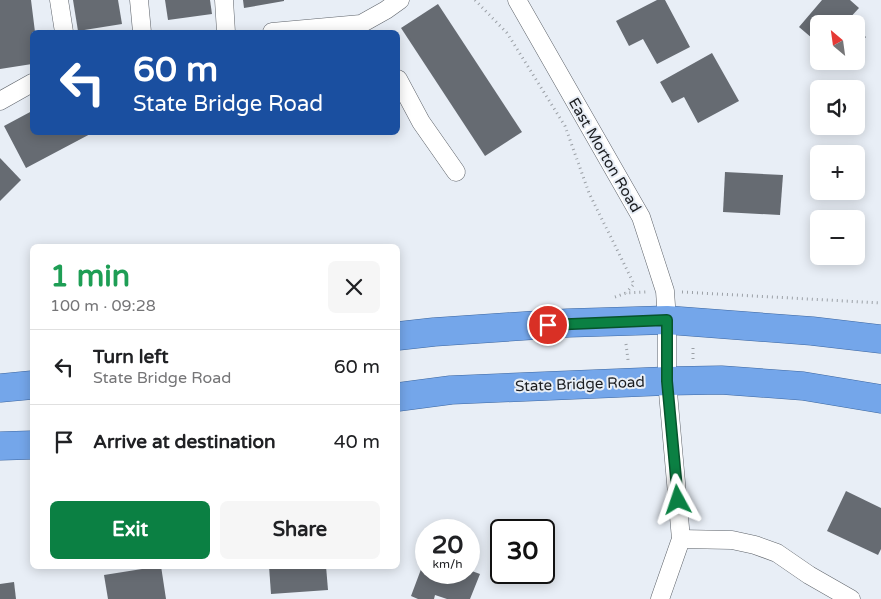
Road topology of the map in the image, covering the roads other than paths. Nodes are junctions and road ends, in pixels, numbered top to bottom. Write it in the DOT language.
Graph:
graph roads {
  1 [pos="59,0"];
  2 [pos="139,0"];
  3 [pos="224,0"];
  4 [pos="400,0"];
  5 [pos="517,0"];
  6 [pos="372,26"];
  7 [pos="64,30"];
  8 [pos="142,30"];
  9 [pos="226,30"];
  10 [pos="294,30"];
  11 [pos="30,84"];
  12 [pos="400,84"];
  13 [pos="4,97"];
  14 [pos="456,172"];
  15 [pos="667,320"];
  16 [pos="400,336"];
  17 [pos="881,339"];
  18 [pos="667,381"];
  19 [pos="30,386"];
  20 [pos="0,388"];
  21 [pos="400,397"];
  22 [pos="881,399"];
  23 [pos="30,445"];
  24 [pos="0,446"];
  25 [pos="681,539"];
  26 [pos="660,599"];
  27 [pos="851,599"];
  1 -- 7 [label="street"];
  2 -- 8 [label="street"];
  3 -- 9 [label="street"];
  4 -- 6 [label="street"];
  5 -- 15 [label="street, East Morton Road"];
  6 -- 10 [label="street"];
  11 -- 13 [label="street"];
  12 -- 14 [label="street"];
  15 -- 16 [label="highway"];
  15 -- 17 [label="highway"];
  15 -- 18 [label="street, East Morton Road"];
  18 -- 21 [label="highway, State Bridge Road"];
  18 -- 22 [label="highway, State Bridge Road"];
  18 -- 25 [label="street, East Morton Road"];
  19 -- 20 [label="highway"];
  23 -- 24 [label="highway"];
  25 -- 26 [label="street"];
  25 -- 27 [label="street"];
}
